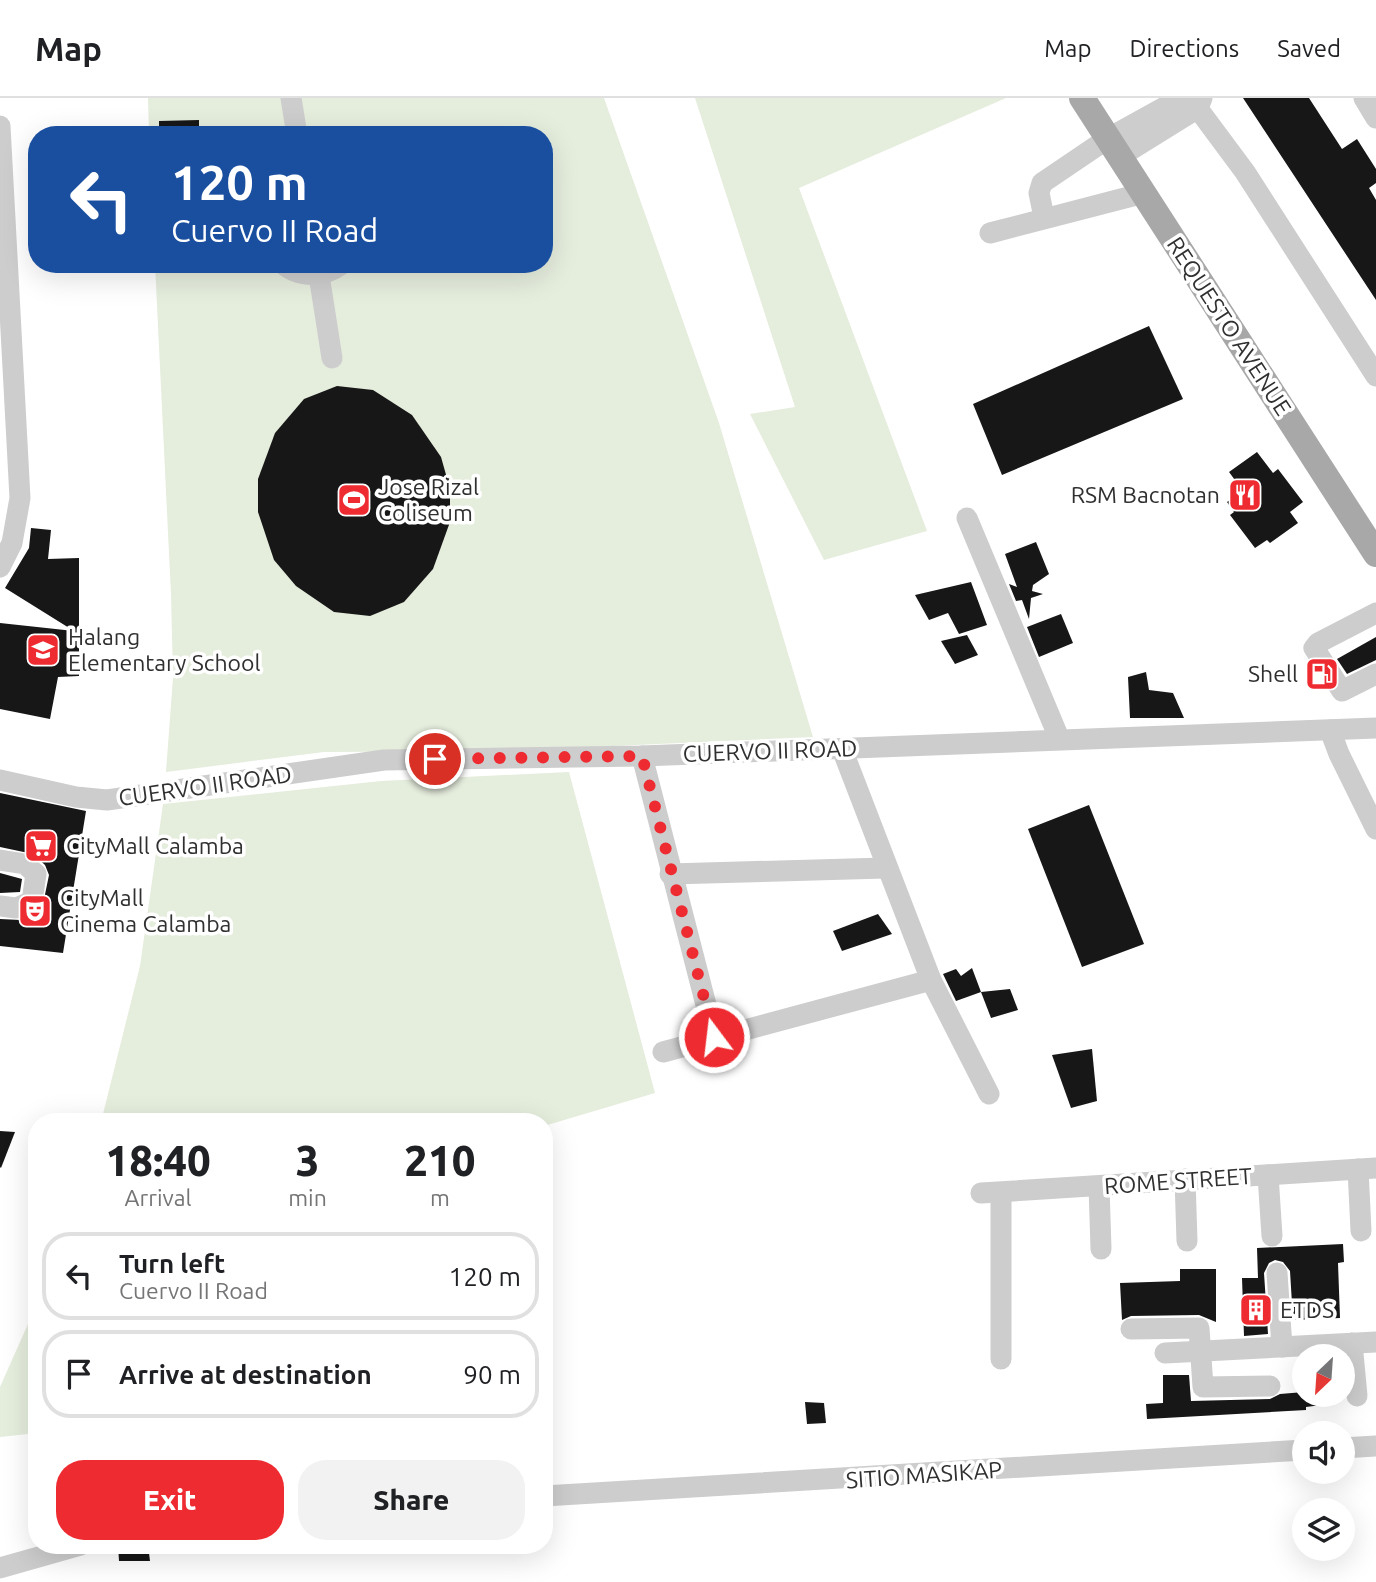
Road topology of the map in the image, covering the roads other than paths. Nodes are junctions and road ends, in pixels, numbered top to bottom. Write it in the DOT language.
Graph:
graph roads {
  1 [pos="291,98"];
  2 [pos="1082,98"];
  3 [pos="1363,98"];
  4 [pos="1193,100"];
  5 [pos="1376,118"];
  6 [pos="0,125"];
  7 [pos="296,126"];
  8 [pos="1113,148"];
  9 [pos="1144,193"];
  10 [pos="1044,217"];
  11 [pos="990,233"];
  12 [pos="301,273"];
  13 [pos="323,273"];
  14 [pos="319,275"];
  15 [pos="332,358"];
  16 [pos="1376,376"];
  17 [pos="967,518"];
  18 [pos="1376,553"];
  19 [pos="0,567"];
  20 [pos="1376,613"];
  21 [pos="1376,674"];
  22 [pos="1376,728"];
  23 [pos="1331,730"];
  24 [pos="1059,738"];
  25 [pos="842,749"];
  26 [pos="642,756"];
  27 [pos="0,780"];
  28 [pos="1376,830"];
  29 [pos="0,860"];
  30 [pos="885,868"];
  31 [pos="670,874"];
  32 [pos="0,906"];
  33 [pos="931,980"];
  34 [pos="714,1037"];
  35 [pos="663,1052"];
  36 [pos="989,1094"];
  37 [pos="1367,1169"];
  38 [pos="1268,1175"];
  39 [pos="1185,1179"];
  40 [pos="1099,1186"];
  41 [pos="1361,1231"];
  42 [pos="1272,1236"];
  43 [pos="1187,1241"];
  44 [pos="1101,1248"];
  45 [pos="1277,1273"];
  46 [pos="1131,1329"];
  47 [pos="1376,1342"];
  48 [pos="1352,1343"];
  49 [pos="1282,1347"];
  50 [pos="1201,1351"];
  51 [pos="1165,1353"];
  52 [pos="1001,1359"];
  53 [pos="1270,1385"];
  54 [pos="1357,1396"];
  55 [pos="1376,1446"];
  56 [pos="1355,1447"];
  57 [pos="1292,1451"];
  58 [pos="553,1495"];
  59 [pos="49,1554"];
  60 [pos="0,1568"];
  1 -- 7 [label="street"];
  2 -- 8 [label="main road, REQUESTO AVENUE"];
  3 -- 5 [label="street"];
  4 -- 8 [label="street"];
  4 -- 16 [label="street"];
  6 -- 19 [label="street"];
  8 -- 9 [label="main road, REQUESTO AVENUE"];
  8 -- 10 [label="street"];
  9 -- 10 [label="street"];
  9 -- 18 [label="main road, REQUESTO AVENUE"];
  10 -- 11 [label="street"];
  12 -- 14 [label="street"];
  13 -- 14 [label="street"];
  14 -- 15 [label="street"];
  17 -- 24 [label="street"];
  20 -- 21 [label="street"];
  22 -- 23 [label="street, CUERVO II ROAD"];
  23 -- 24 [label="street, CUERVO II ROAD"];
  23 -- 28 [label="street"];
  24 -- 25 [label="street, CUERVO II ROAD"];
  25 -- 26 [label="street, CUERVO II ROAD"];
  25 -- 30 [label="street"];
  26 -- 27 [label="street, CUERVO II ROAD"];
  26 -- 31 [label="street"];
  29 -- 32 [label="street"];
  30 -- 31 [label="street"];
  30 -- 33 [label="street"];
  31 -- 34 [label="street"];
  33 -- 34 [label="street"];
  33 -- 36 [label="street"];
  34 -- 35 [label="street"];
  37 -- 38 [label="street, ROME STREET"];
  37 -- 41 [label="street"];
  38 -- 39 [label="street, ROME STREET"];
  38 -- 42 [label="street"];
  39 -- 40 [label="street, ROME STREET"];
  39 -- 43 [label="street"];
  40 -- 44 [label="street"];
  40 -- 52 [label="street, ROME STREET"];
  45 -- 49 [label="street"];
  46 -- 50 [label="street"];
  47 -- 48 [label="street"];
  48 -- 49 [label="street"];
  48 -- 54 [label="street"];
  49 -- 50 [label="street"];
  50 -- 51 [label="street"];
  50 -- 53 [label="street"];
  55 -- 56 [label="street"];
  57 -- 58 [label="street, SITIO MASIKAP"];
  59 -- 60 [label="street"];
}
